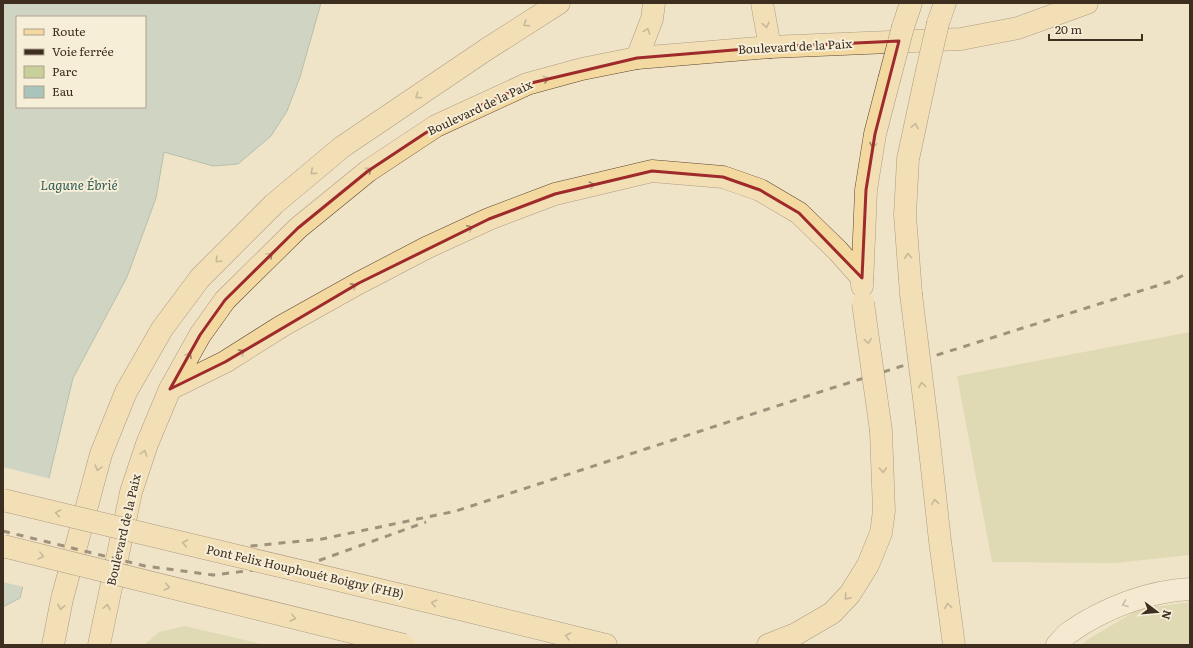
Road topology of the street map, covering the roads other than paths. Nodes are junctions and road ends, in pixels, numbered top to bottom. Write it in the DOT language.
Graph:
graph roads {
  1 [pos="559,3"];
  2 [pos="654,3"];
  3 [pos="762,3"];
  4 [pos="911,3"];
  5 [pos="945,3"];
  6 [pos="1087,3"];
  7 [pos="770,47"];
  8 [pos="637,58"];
  9 [pos="862,278"];
  10 [pos="170,389"];
  11 [pos="3,500"];
  12 [pos="3,546"];
  13 [pos="1190,589"];
  14 [pos="53,645"];
  15 [pos="99,645"];
  16 [pos="404,645"];
  17 [pos="606,645"];
  18 [pos="768,645"];
  19 [pos="954,645"];
  20 [pos="1057,645"];
  1 -- 14 [label="main road, one-way"];
  8 -- 2 [label="main road, one-way"];
  3 -- 7 [label="main road, one-way"];
  4 -- 9 [label="main road, one-way, bridge"];
  19 -- 5 [label="main road, one-way, bridge"];
  6 -- 7 [label="main road, Boulevard de la Paix"];
  7 -- 8 [label="main road, Boulevard de la Paix"];
  10 -- 8 [label="main road, Boulevard de la Paix, one-way"];
  10 -- 9 [label="main road, one-way"];
  9 -- 18 [label="main road, one-way, bridge"];
  15 -- 10 [label="main road, Boulevard de la Paix, one-way"];
  17 -- 11 [label="main road, Pont Felix Houphouét Boigny (FHB), one-way, bridge"];
  12 -- 16 [label="main road, one-way, bridge"];
  13 -- 20 [label="main road, one-way"];
}
